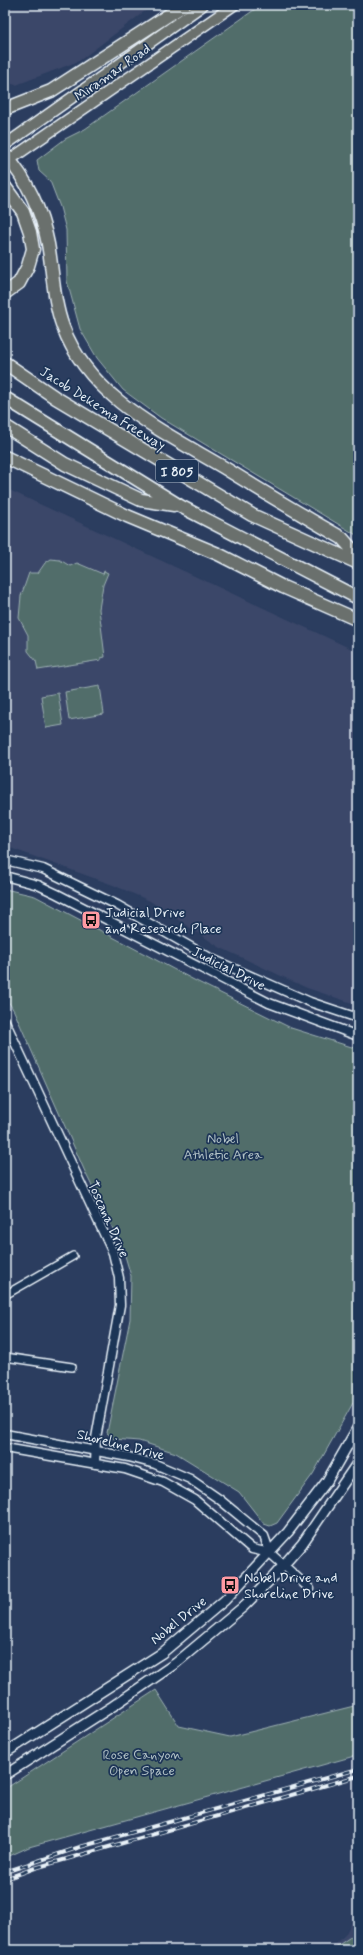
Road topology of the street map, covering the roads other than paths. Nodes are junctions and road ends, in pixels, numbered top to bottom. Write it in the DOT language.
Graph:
graph roads {
  1 [pos="184,5"];
  2 [pos="204,5"];
  3 [pos="234,5"];
  4 [pos="5,109"];
  5 [pos="5,145"];
  6 [pos="6,159"];
  7 [pos="5,187"];
  8 [pos="5,293"];
  9 [pos="5,363"];
  10 [pos="5,398"];
  11 [pos="5,426"];
  12 [pos="5,457"];
  13 [pos="180,506"];
  14 [pos="358,556"];
  15 [pos="358,563"];
  16 [pos="358,598"];
  17 [pos="358,620"];
  18 [pos="5,860"];
  19 [pos="5,876"];
  20 [pos="358,1018"];
  21 [pos="5,1021"];
  22 [pos="358,1036"];
  23 [pos="73,1256"];
  24 [pos="5,1295"];
  25 [pos="5,1357"];
  26 [pos="72,1367"];
  27 [pos="358,1427"];
  28 [pos="5,1434"];
  29 [pos="5,1448"];
  30 [pos="97,1450"];
  31 [pos="358,1462"];
  32 [pos="95,1464"];
  33 [pos="270,1553"];
  34 [pos="284,1565"];
  35 [pos="310,1589"];
  36 [pos="5,1753"];
  37 [pos="5,1775"];
  1 -- 4 [label="highway"];
  2 -- 5 [label="main road, Miramar Road"];
  3 -- 6 [label="main road, Miramar Road"];
  6 -- 14 [label="highway"];
  7 -- 8 [label="highway"];
  9 -- 15 [label="highway, Jacob Dekema Freeway / I 805"];
  10 -- 13 [label="highway, I 805"];
  11 -- 13 [label="highway"];
  12 -- 17 [label="highway"];
  13 -- 16 [label="highway, I 805"];
  18 -- 20 [label="street, Judicial Drive"];
  19 -- 22 [label="street, Judicial Drive"];
  21 -- 30 [label="street, Toscana Drive"];
  23 -- 24 [label="street"];
  25 -- 26 [label="street"];
  27 -- 33 [label="main road, Nobel Drive"];
  28 -- 30 [label="street, Shoreline Drive"];
  29 -- 32 [label="street, Shoreline Drive"];
  30 -- 32 [label="street, Toscana Drive"];
  30 -- 33 [label="street, Shoreline Drive"];
  31 -- 34 [label="main road"];
  32 -- 33 [label="street, Shoreline Drive"];
  33 -- 34 [label="street, Shoreline Drive"];
  33 -- 36 [label="main road, Nobel Drive"];
  34 -- 35 [label="street, Shoreline Drive"];
  34 -- 37 [label="main road"];
}
